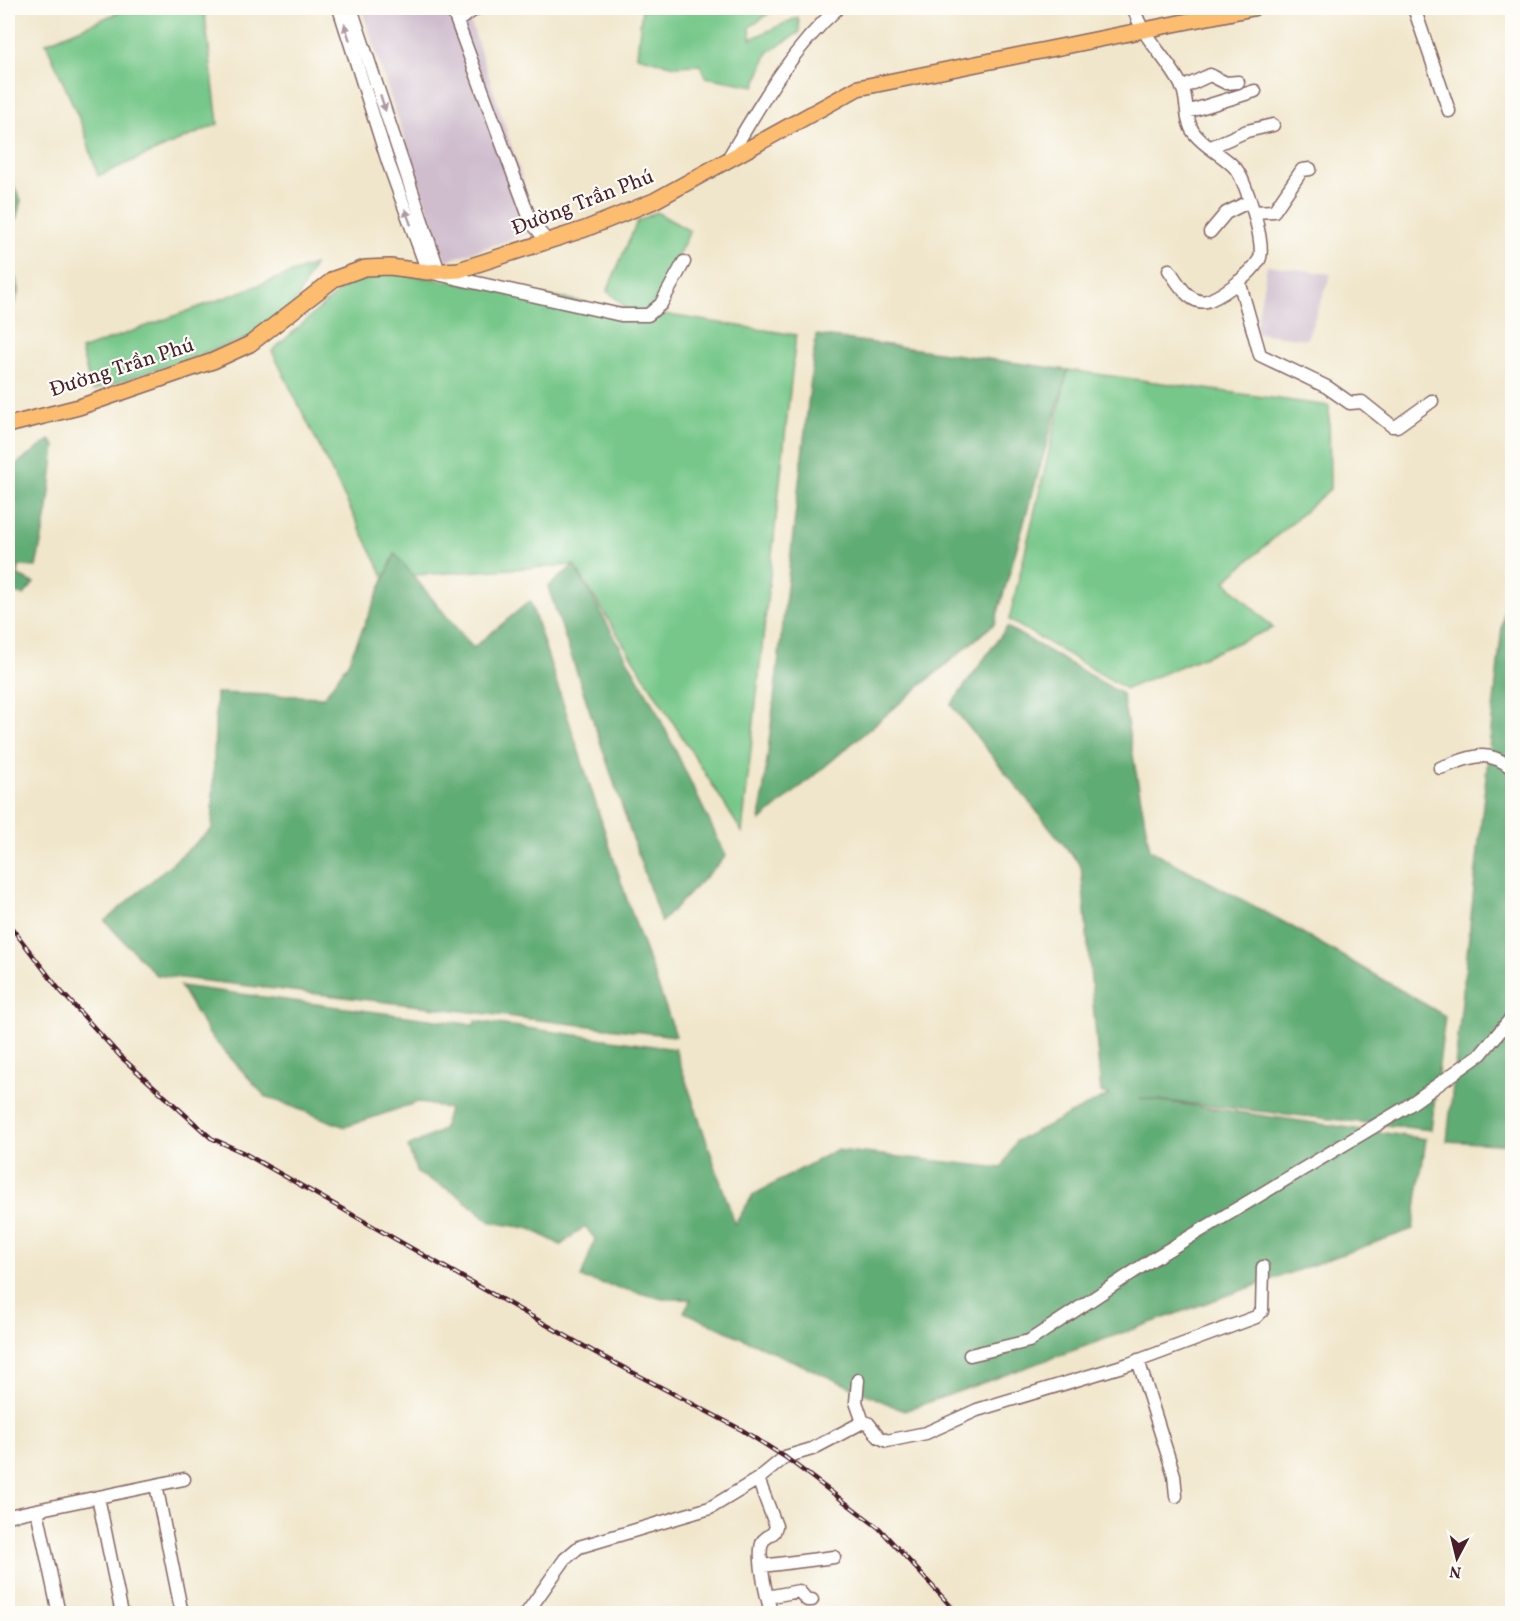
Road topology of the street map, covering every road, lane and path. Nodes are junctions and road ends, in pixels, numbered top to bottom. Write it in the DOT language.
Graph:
graph roads {
  1 [pos="339,8"];
  2 [pos="351,8"];
  3 [pos="452,8"];
  4 [pos="477,8"];
  5 [pos="838,8"];
  6 [pos="1134,8"];
  7 [pos="1252,8"];
  8 [pos="1414,8"];
  9 [pos="1208,12"];
  10 [pos="457,21"];
  11 [pos="1145,29"];
  12 [pos="1238,82"];
  13 [pos="1182,88"];
  14 [pos="1255,90"];
  15 [pos="1449,111"];
  16 [pos="1187,112"];
  17 [pos="1273,125"];
  18 [pos="1211,147"];
  19 [pos="729,157"];
  20 [pos="1311,169"];
  21 [pos="1252,207"];
  22 [pos="1210,232"];
  23 [pos="548,242"];
  24 [pos="684,262"];
  25 [pos="1169,270"];
  26 [pos="433,272"];
  27 [pos="1239,281"];
  28 [pos="1431,401"];
  29 [pos="8,425"];
  30 [pos="1440,768"];
  31 [pos="1512,768"];
  32 [pos="1512,1017"];
  33 [pos="1263,1267"];
  34 [pos="970,1355"];
  35 [pos="1138,1360"];
  36 [pos="858,1380"];
  37 [pos="863,1422"];
  38 [pos="184,1479"];
  39 [pos="758,1479"];
  40 [pos="156,1485"];
  41 [pos="1176,1496"];
  42 [pos="98,1497"];
  43 [pos="37,1510"];
  44 [pos="8,1516"];
  45 [pos="834,1557"];
  46 [pos="762,1566"];
  47 [pos="767,1598"];
  48 [pos="812,1600"];
  49 [pos="59,1614"];
  50 [pos="122,1614"];
  51 [pos="182,1614"];
  52 [pos="526,1614"];
  53 [pos="771,1614"];
  26 -- 1 [label="street, one-way"];
  2 -- 26 [label="street, one-way"];
  3 -- 10 [label="street"];
  4 -- 10 [label="street"];
  5 -- 19 [label="street"];
  6 -- 11 [label="street"];
  7 -- 9 [label="main road, Đường Trần Phú"];
  8 -- 15 [label="street"];
  9 -- 11 [label="main road, Đường Trần Phú"];
  10 -- 23 [label="street"];
  11 -- 13 [label="street"];
  11 -- 19 [label="main road, Đường Trần Phú"];
  12 -- 13 [label="street"];
  13 -- 16 [label="street"];
  14 -- 16 [label="street"];
  16 -- 18 [label="street"];
  17 -- 18 [label="street"];
  18 -- 21 [label="street"];
  19 -- 23 [label="main road, Đường Trần Phú"];
  20 -- 21 [label="street"];
  21 -- 22 [label="street"];
  21 -- 27 [label="street"];
  23 -- 26 [label="main road, Đường Trần Phú"];
  24 -- 26 [label="street"];
  25 -- 27 [label="street"];
  26 -- 29 [label="main road, Đường Trần Phú"];
  27 -- 28 [label="street"];
  30 -- 31 [label="street"];
  32 -- 34 [label="street"];
  33 -- 35 [label="street"];
  35 -- 37 [label="street"];
  35 -- 41 [label="street"];
  36 -- 37 [label="street"];
  37 -- 39 [label="street"];
  38 -- 40 [label="street"];
  39 -- 46 [label="street"];
  39 -- 52 [label="street"];
  40 -- 42 [label="street"];
  40 -- 51 [label="street"];
  42 -- 43 [label="street"];
  42 -- 50 [label="street"];
  43 -- 44 [label="street"];
  43 -- 49 [label="street"];
  45 -- 46 [label="street"];
  46 -- 47 [label="street"];
  47 -- 48 [label="street"];
  47 -- 53 [label="street"];
}
